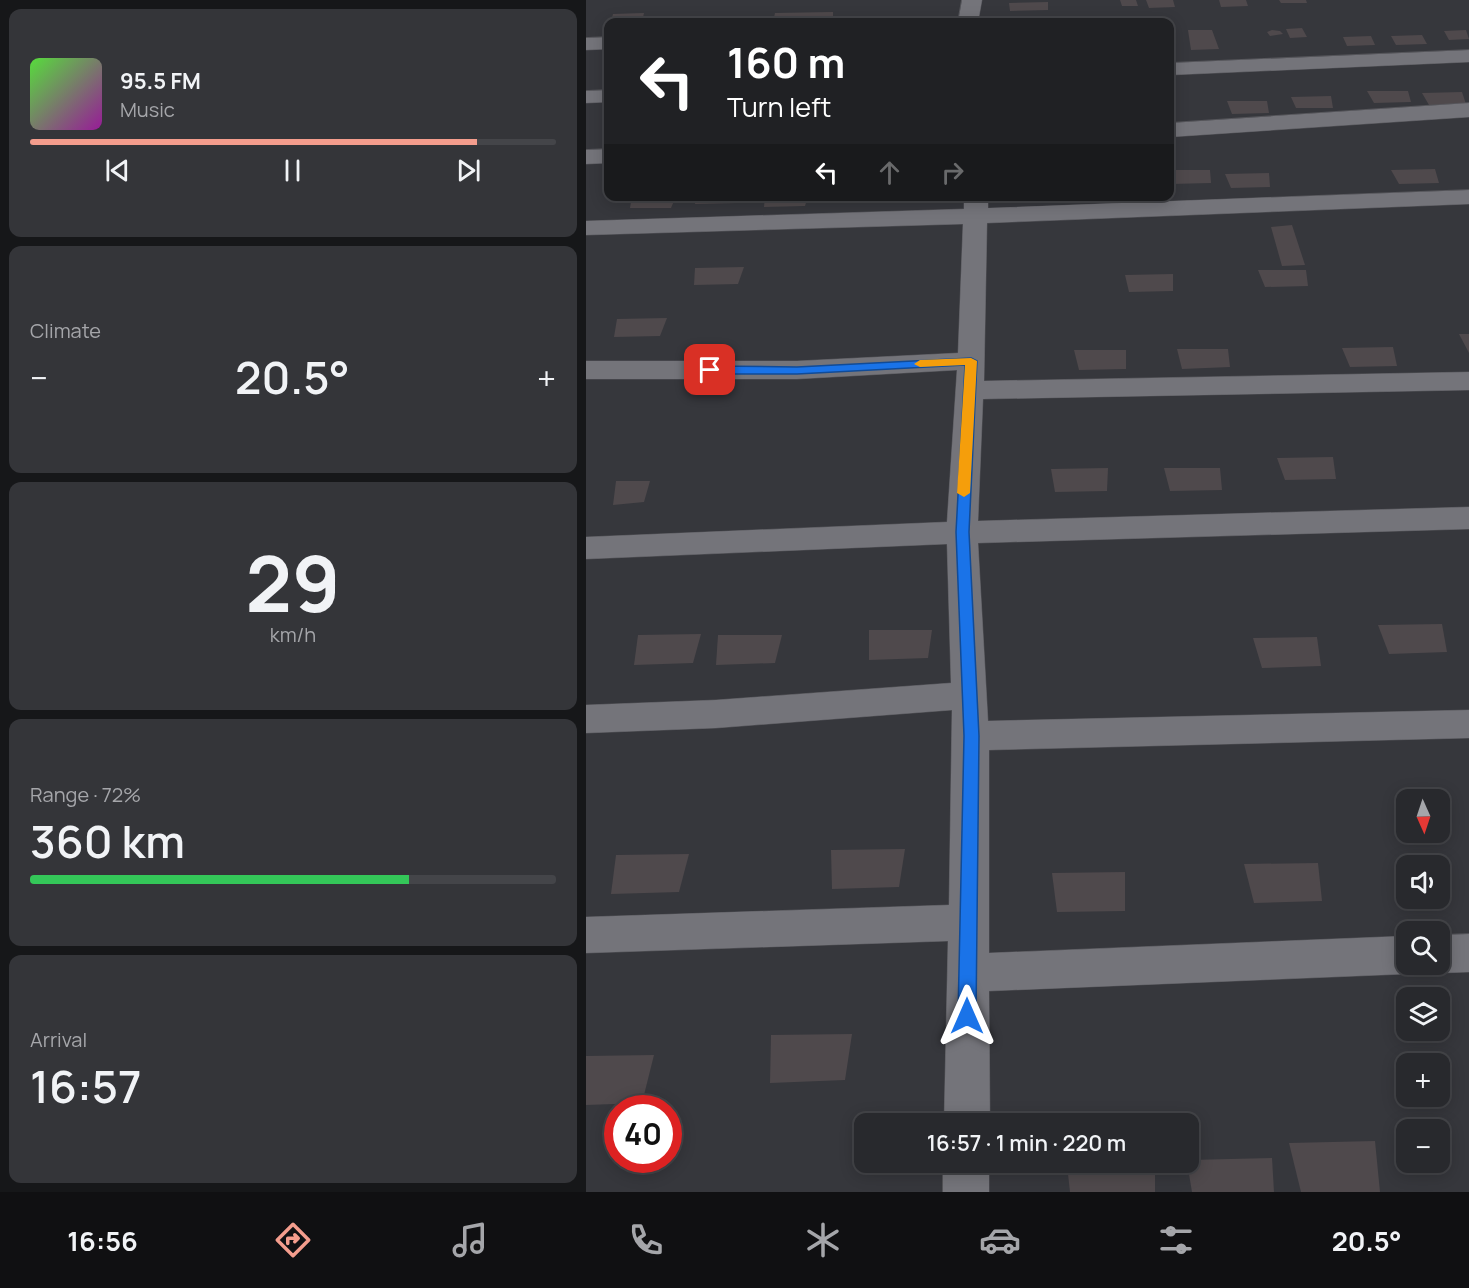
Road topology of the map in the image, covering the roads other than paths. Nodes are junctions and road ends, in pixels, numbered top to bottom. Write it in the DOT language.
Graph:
graph roads {
  1 [pos="972,0"];
  2 [pos="969,18"];
  3 [pos="604,43"];
  4 [pos="586,44"];
  5 [pos="1468,56"];
  6 [pos="1174,69"];
  7 [pos="604,96"];
  8 [pos="586,97"];
  9 [pos="1468,110"];
  10 [pos="1174,130"];
  11 [pos="604,156"];
  12 [pos="586,157"];
  13 [pos="1468,196"];
  14 [pos="976,206"];
  15 [pos="586,228"];
  16 [pos="586,370"];
  17 [pos="970,376"];
  18 [pos="1468,381"];
  19 [pos="1468,518"];
  20 [pos="962,532"];
  21 [pos="586,548"];
  22 [pos="969,695"];
  23 [pos="586,719"];
  24 [pos="1468,724"];
  25 [pos="971,736"];
  26 [pos="969,922"];
  27 [pos="586,935"];
  28 [pos="1468,953"];
  29 [pos="1450,954"];
  30 [pos="1396,956"];
  31 [pos="967,973"];
  32 [pos="967,1113"];
  33 [pos="967,1173"];
  34 [pos="966,1192"];
  1 -- 2 [label="street"];
  3 -- 4 [label="street"];
  5 -- 6 [label="street"];
  7 -- 8 [label="street"];
  9 -- 10 [label="street"];
  11 -- 12 [label="street"];
  13 -- 14 [label="street"];
  14 -- 15 [label="street"];
  14 -- 17 [label="street"];
  16 -- 17 [label="street"];
  17 -- 18 [label="street"];
  17 -- 20 [label="street"];
  19 -- 20 [label="street"];
  20 -- 21 [label="street"];
  20 -- 22 [label="street"];
  22 -- 23 [label="street"];
  22 -- 25 [label="street"];
  24 -- 25 [label="street"];
  25 -- 26 [label="street"];
  26 -- 27 [label="street"];
  26 -- 31 [label="street"];
  28 -- 29 [label="street"];
  30 -- 31 [label="street"];
  31 -- 32 [label="street"];
  33 -- 34 [label="street"];
}
